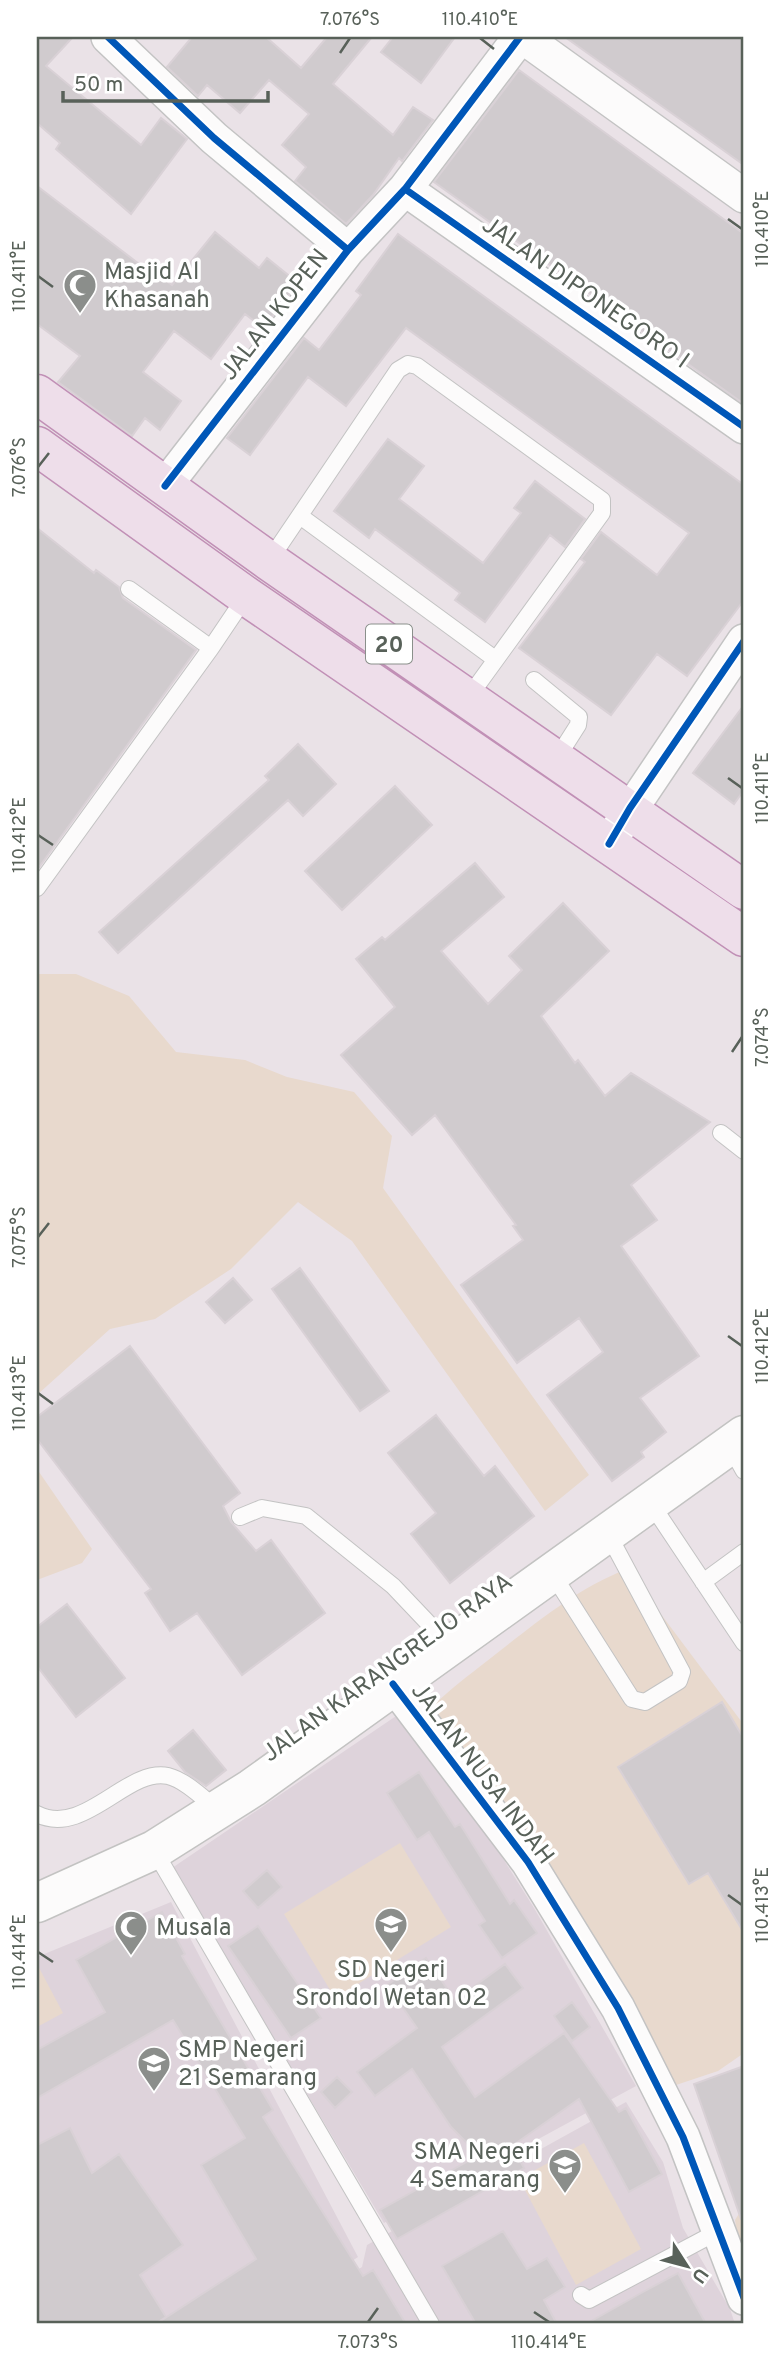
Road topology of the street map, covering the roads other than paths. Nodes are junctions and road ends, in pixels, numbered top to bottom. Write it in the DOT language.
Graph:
graph roads {
  1 [pos="108,37"];
  2 [pos="521,37"];
  3 [pos="405,189"];
  4 [pos="744,196"];
  5 [pos="348,250"];
  6 [pos="37,394"];
  7 [pos="744,427"];
  8 [pos="37,446"];
  9 [pos="165,486"];
  10 [pos="300,516"];
  11 [pos="269,561"];
  12 [pos="129,589"];
  13 [pos="246,596"];
  14 [pos="744,640"];
  15 [pos="211,648"];
  16 [pos="495,659"];
  17 [pos="534,680"];
  18 [pos="468,698"];
  19 [pos="557,758"];
  20 [pos="630,808"];
  21 [pos="609,844"];
  22 [pos="37,888"];
  23 [pos="744,890"];
  24 [pos="744,937"];
  25 [pos="721,1133"];
  26 [pos="744,1151"];
  27 [pos="739,1451"];
  28 [pos="650,1502"];
  29 [pos="240,1517"];
  30 [pos="607,1532"];
  31 [pos="744,1552"];
  32 [pos="551,1572"];
  33 [pos="703,1582"];
  34 [pos="744,1643"];
  35 [pos="449,1645"];
  36 [pos="393,1684"];
  37 [pos="218,1810"];
  38 [pos="37,1814"];
  39 [pos="154,1850"];
  40 [pos="37,1903"];
  41 [pos="719,2231"];
  42 [pos="581,2295"];
  43 [pos="744,2298"];
  44 [pos="431,2324"];
  1 -- 5 [label="street"];
  2 -- 3 [label="street, JALAN KOPEN"];
  2 -- 4 [label="street"];
  3 -- 5 [label="street, JALAN KOPEN"];
  3 -- 7 [label="street, JALAN DIPONEGORO I"];
  5 -- 9 [label="street, JALAN KOPEN"];
  6 -- 9 [label="highway, 20"];
  8 -- 13 [label="highway, 20"];
  9 -- 11 [label="highway, 20"];
  10 -- 11 [label="lane"];
  10 -- 16 [label="lane"];
  10 -- 16 [label="lane"];
  11 -- 13 [label="highway"];
  11 -- 18 [label="highway, 20"];
  12 -- 15 [label="lane"];
  13 -- 15 [label="lane"];
  13 -- 21 [label="highway, 20"];
  14 -- 20 [label="street"];
  15 -- 22 [label="lane"];
  16 -- 18 [label="lane"];
  17 -- 19 [label="lane"];
  18 -- 19 [label="highway, 20"];
  19 -- 20 [label="highway, 20"];
  20 -- 21 [label="street"];
  20 -- 23 [label="highway, 20"];
  21 -- 24 [label="highway, 20"];
  25 -- 26 [label="lane"];
  27 -- 28 [label="main road, JALAN KARANGREJO RAYA"];
  28 -- 30 [label="main road, JALAN KARANGREJO RAYA"];
  28 -- 33 [label="lane"];
  29 -- 35 [label="lane"];
  30 -- 32 [label="main road, JALAN KARANGREJO RAYA"];
  30 -- 32 [label="lane"];
  31 -- 33 [label="lane"];
  32 -- 35 [label="main road, JALAN KARANGREJO RAYA"];
  33 -- 34 [label="lane"];
  35 -- 36 [label="main road, JALAN KARANGREJO RAYA"];
  36 -- 37 [label="main road, JALAN KARANGREJO RAYA"];
  36 -- 41 [label="street, JALAN NUSA INDAH"];
  37 -- 38 [label="lane"];
  37 -- 39 [label="main road, JALAN KARANGREJO RAYA"];
  39 -- 40 [label="main road, JALAN KARANGREJO RAYA"];
  39 -- 44 [label="lane"];
  41 -- 42 [label="lane"];
  41 -- 43 [label="street, JALAN NUSA INDAH"];
}
